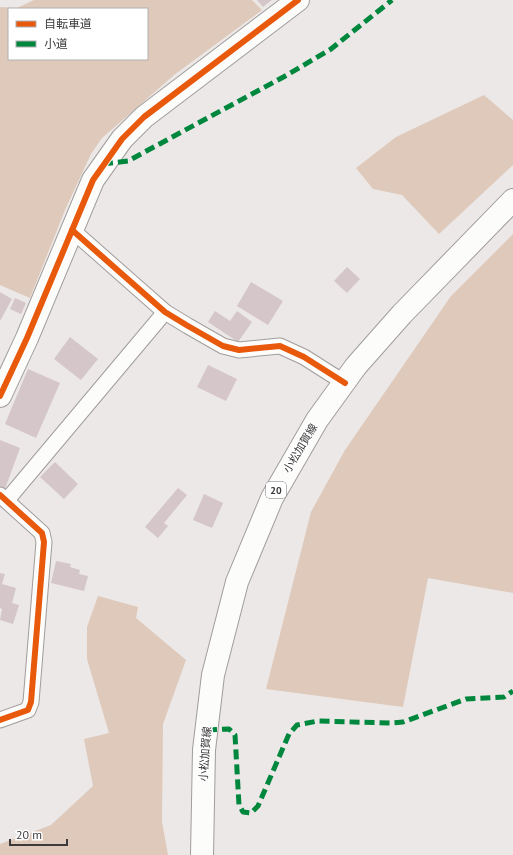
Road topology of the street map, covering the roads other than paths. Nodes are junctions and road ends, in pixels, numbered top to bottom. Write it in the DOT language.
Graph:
graph roads {
  1 [pos="298,0"];
  2 [pos="513,200"];
  3 [pos="72,230"];
  4 [pos="165,312"];
  5 [pos="4,374"];
  6 [pos="345,383"];
  7 [pos="0,396"];
  8 [pos="3,497"];
  9 [pos="0,720"];
  10 [pos="202,855"];
  1 -- 3 [label="main road"];
  2 -- 6 [label="main road, 小松加賀線 / 20"];
  3 -- 4 [label="street"];
  3 -- 5 [label="main road"];
  4 -- 6 [label="street"];
  4 -- 8 [label="street"];
  5 -- 7 [label="main road"];
  6 -- 10 [label="main road, 小松加賀線 / 20"];
  8 -- 9 [label="street"];
}
